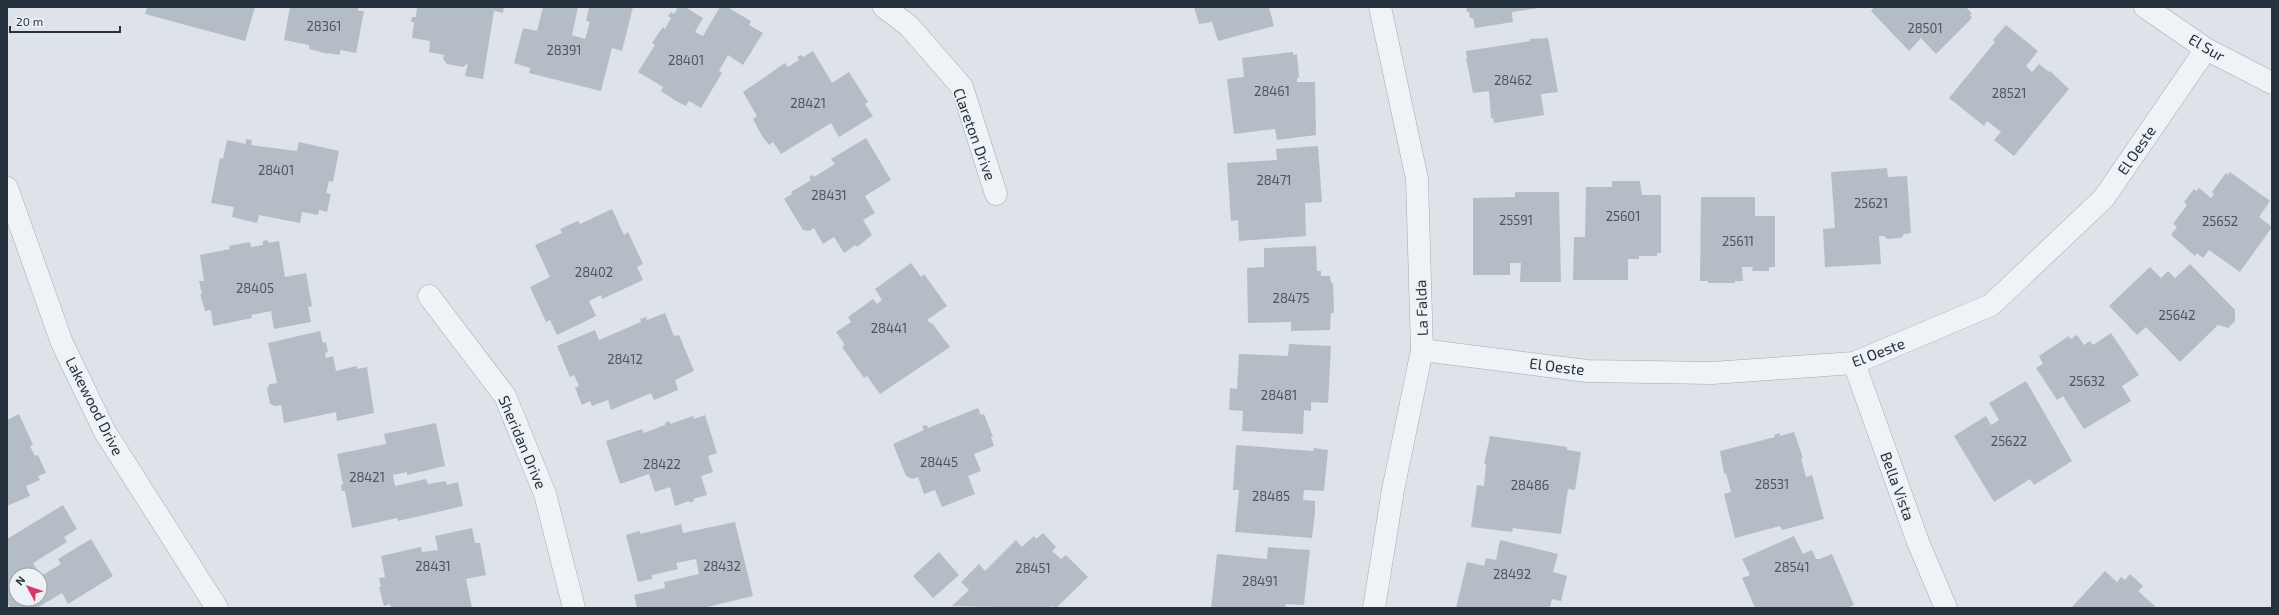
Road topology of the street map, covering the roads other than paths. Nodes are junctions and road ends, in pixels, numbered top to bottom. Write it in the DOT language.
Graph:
graph roads {
  1 [pos="884,7"];
  2 [pos="1380,7"];
  3 [pos="2145,7"];
  4 [pos="2206,49"];
  5 [pos="2272,83"];
  6 [pos="7,188"];
  7 [pos="996,194"];
  8 [pos="429,296"];
  9 [pos="1422,350"];
  10 [pos="1854,363"];
  11 [pos="217,608"];
  12 [pos="574,608"];
  13 [pos="1374,608"];
  14 [pos="1946,608"];
  1 -- 7 [label="street, Clareton Drive"];
  2 -- 9 [label="street, La Falda"];
  3 -- 4 [label="street, El Sur"];
  4 -- 5 [label="street, El Sur"];
  4 -- 10 [label="street, El Oeste"];
  6 -- 11 [label="street, Lakewood Drive"];
  8 -- 12 [label="street, Sheridan Drive"];
  9 -- 10 [label="street, El Oeste"];
  9 -- 13 [label="street, La Falda"];
  10 -- 14 [label="street, Bella Vista"];
}
